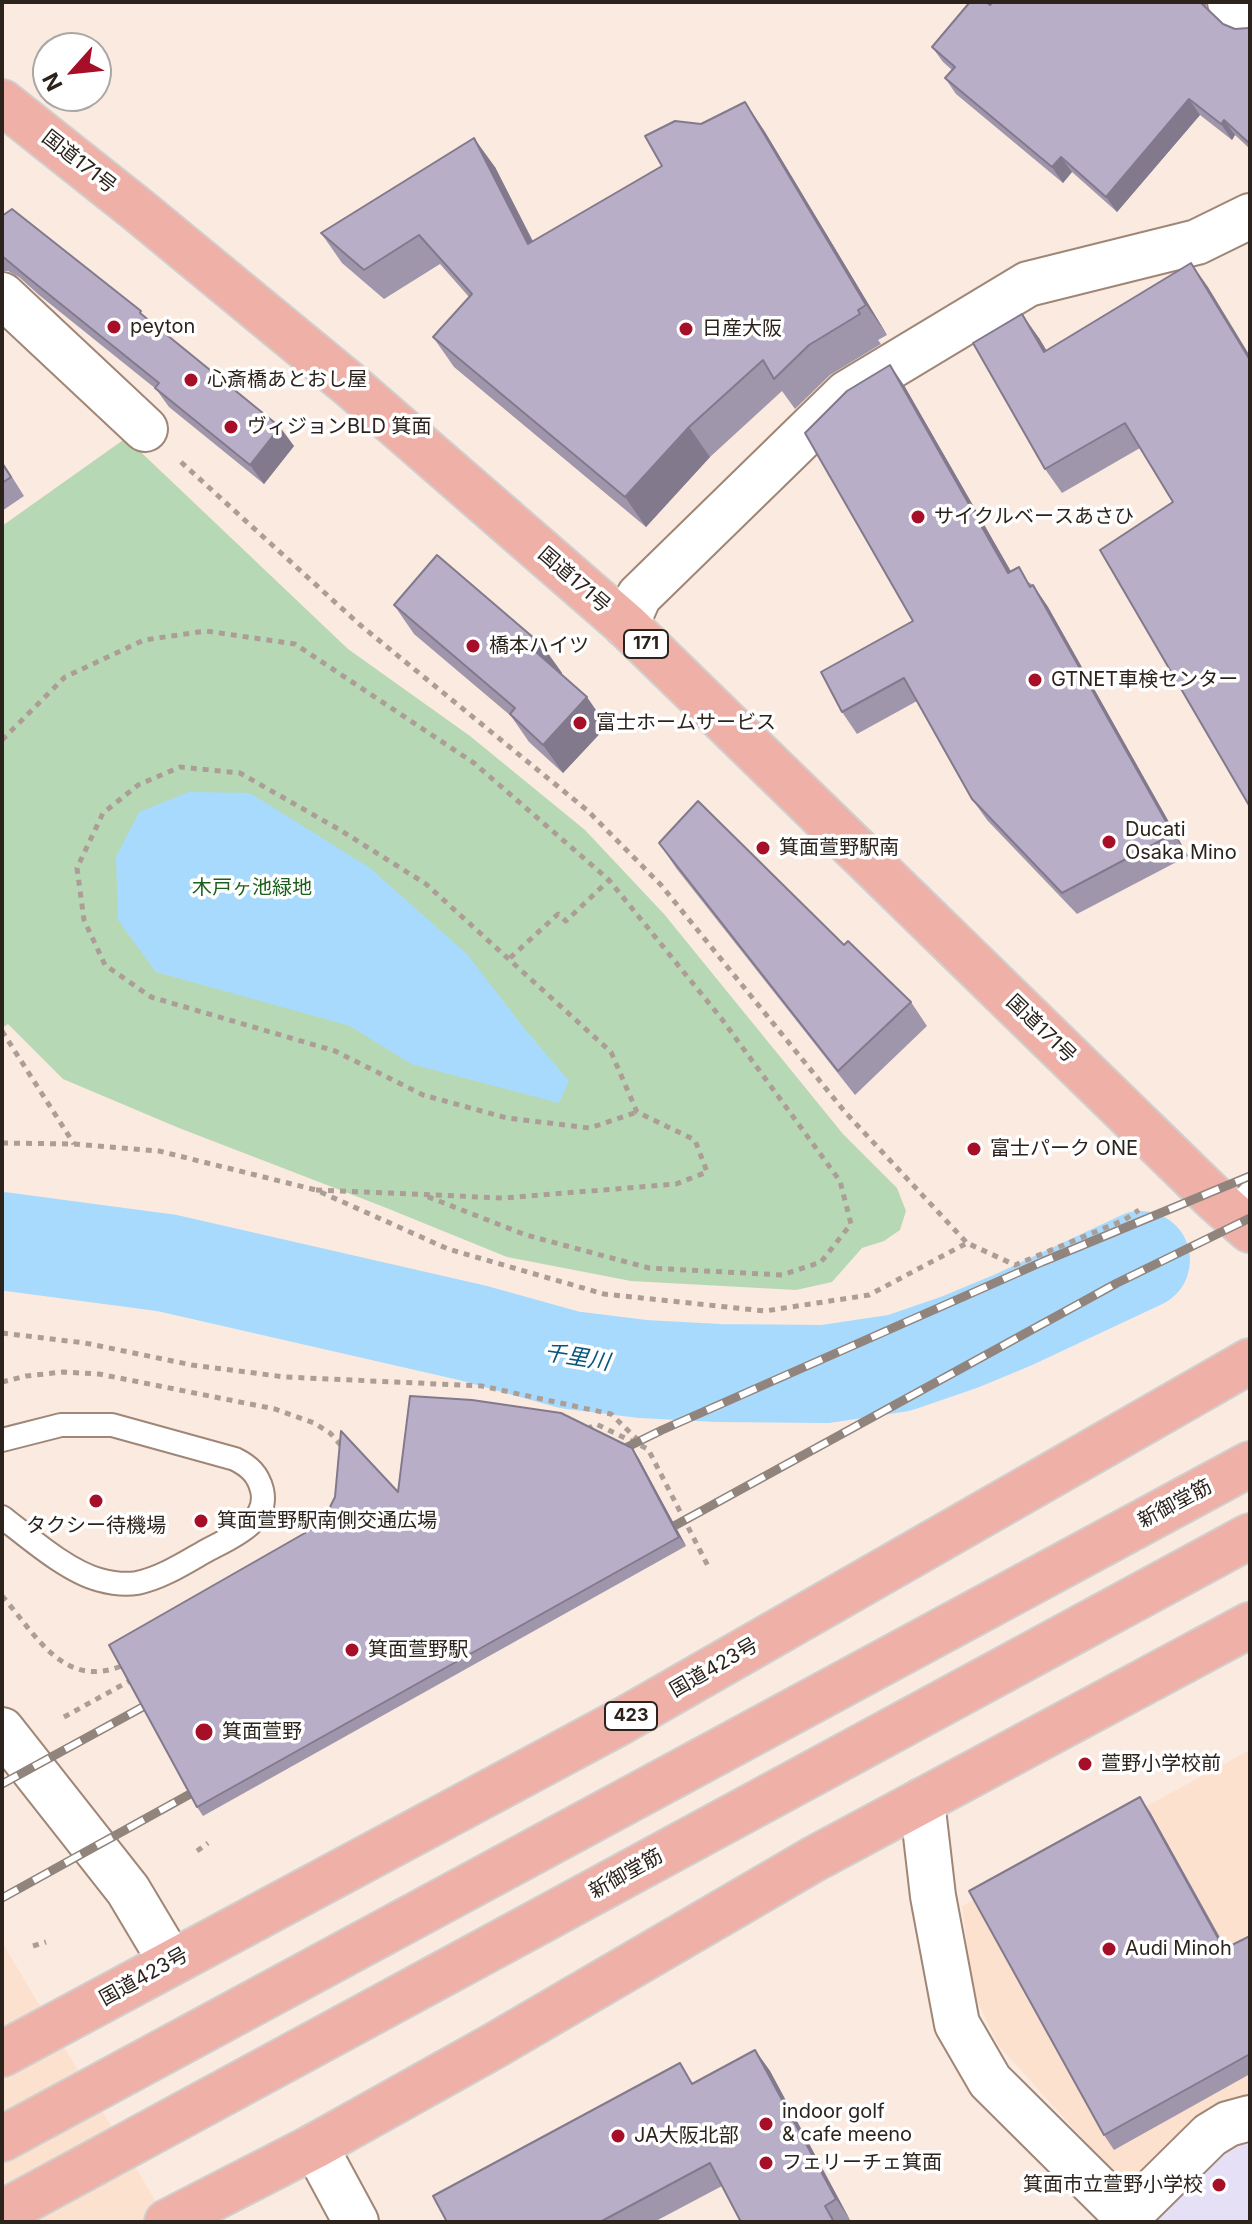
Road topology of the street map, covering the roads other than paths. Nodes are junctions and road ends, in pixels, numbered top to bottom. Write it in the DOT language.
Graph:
graph roads {
  1 [pos="1230,2"];
  2 [pos="1250,20"];
  3 [pos="2,102"];
  4 [pos="1250,216"];
  5 [pos="2,295"];
  6 [pos="145,429"];
  7 [pos="626,625"];
  8 [pos="1243,1211"];
  9 [pos="1250,1361"];
  10 [pos="2,1440"];
  11 [pos="1250,1464"];
  12 [pos="2,1517"];
  13 [pos="1250,1536"];
  14 [pos="1250,1625"];
  15 [pos="2,1730"];
  16 [pos="922,1801"];
  17 [pos="171,1962"];
  18 [pos="2,2054"];
  19 [pos="1250,2118"];
  20 [pos="2,2139"];
  21 [pos="315,2146"];
  22 [pos="2,2213"];
  23 [pos="1127,2220"];
  24 [pos="167,2222"];
  25 [pos="356,2222"];
  1 -- 2 [label="street"];
  3 -- 7 [label="highway, 国道171号 / 171"];
  4 -- 7 [label="street"];
  5 -- 6 [label="street"];
  7 -- 8 [label="highway, 国道171号 / 171"];
  9 -- 17 [label="highway, 国道423号 / 423"];
  10 -- 12 [label="lane"];
  11 -- 20 [label="highway, 新御堂筋"];
  13 -- 22 [label="highway, 新御堂筋"];
  14 -- 16 [label="highway"];
  15 -- 17 [label="street"];
  16 -- 21 [label="highway"];
  16 -- 23 [label="street"];
  17 -- 18 [label="highway, 国道423号 / 423"];
  19 -- 23 [label="street"];
  21 -- 24 [label="highway"];
  21 -- 25 [label="street"];
}
